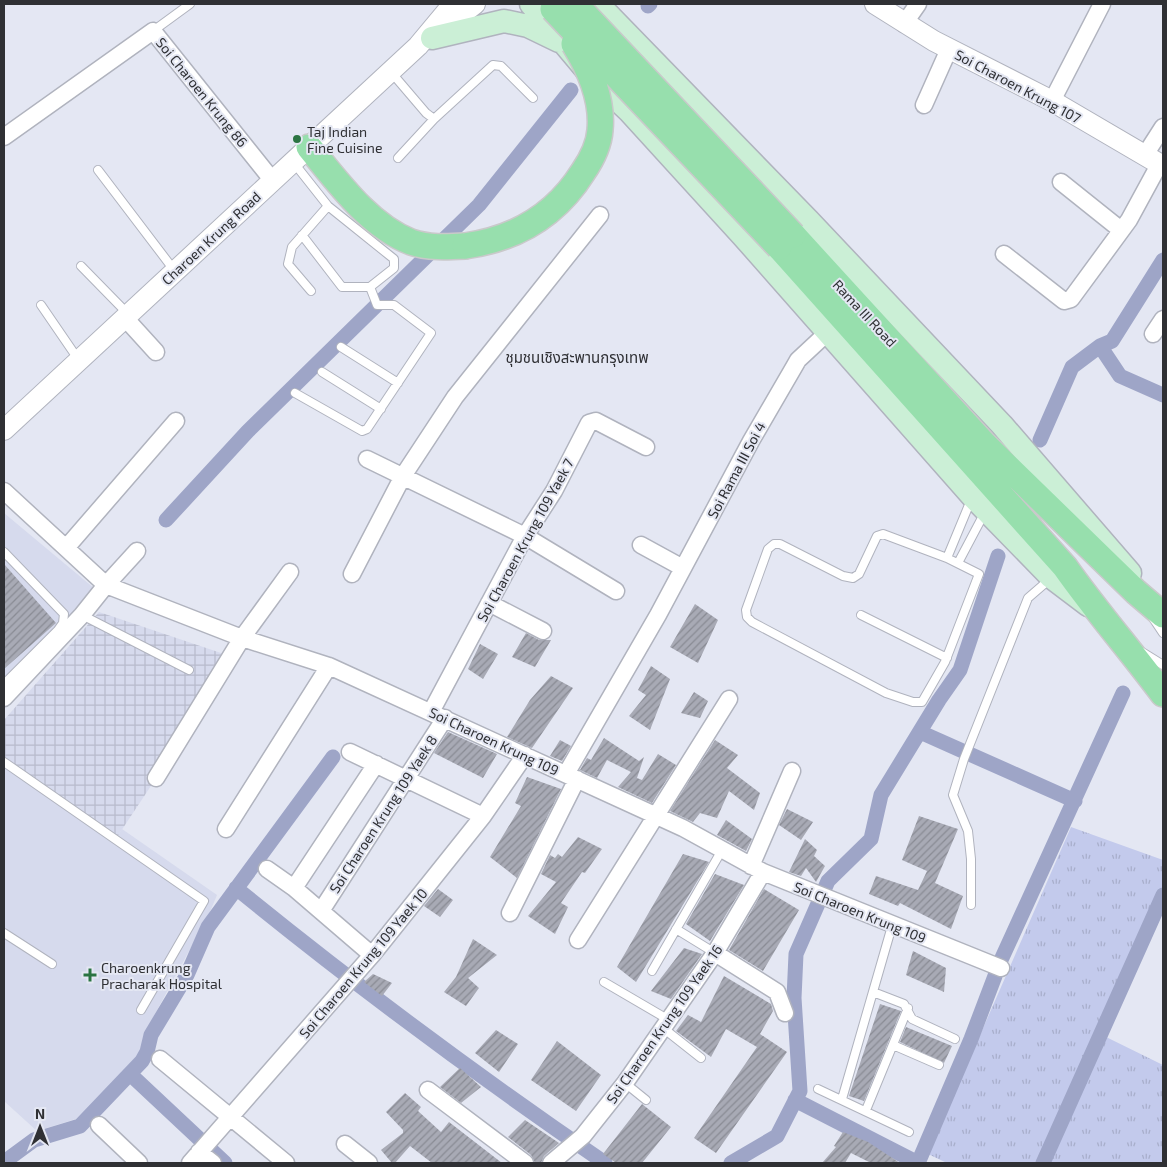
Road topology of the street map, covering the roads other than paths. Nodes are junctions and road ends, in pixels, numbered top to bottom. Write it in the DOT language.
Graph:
graph roads {
  1 [pos="190,4"];
  2 [pos="453,4"];
  3 [pos="475,4"];
  4 [pos="598,4"];
  5 [pos="615,4"];
  6 [pos="875,4"];
  7 [pos="918,4"];
  8 [pos="1102,4"];
  9 [pos="552,5"];
  10 [pos="904,24"];
  11 [pos="622,29"];
  12 [pos="153,30"];
  13 [pos="425,42"];
  14 [pos="564,43"];
  15 [pos="949,49"];
  16 [pos="391,72"];
  17 [pos="673,82"];
  18 [pos="533,98"];
  19 [pos="1052,101"];
  20 [pos="924,105"];
  21 [pos="630,112"];
  22 [pos="434,119"];
  23 [pos="1163,127"];
  24 [pos="4,137"];
  25 [pos="301,155"];
  26 [pos="398,158"];
  27 [pos="1156,161"];
  28 [pos="98,170"];
  29 [pos="273,181"];
  30 [pos="1060,182"];
  31 [pos="328,206"];
  32 [pos="600,215"];
  33 [pos="1122,230"];
  34 [pos="302,235"];
  35 [pos="786,241"];
  36 [pos="1004,254"];
  37 [pos="81,266"];
  38 [pos="175,272"];
  39 [pos="370,287"];
  40 [pos="310,291"];
  41 [pos="41,305"];
  42 [pos="128,317"];
  43 [pos="1163,319"];
  44 [pos="827,333"];
  45 [pos="1153,334"];
  46 [pos="341,347"];
  47 [pos="156,352"];
  48 [pos="79,361"];
  49 [pos="322,372"];
  50 [pos="398,384"];
  51 [pos="295,393"];
  52 [pos="381,408"];
  53 [pos="176,422"];
  54 [pos="4,430"];
  55 [pos="646,447"];
  56 [pos="367,459"];
  57 [pos="403,476"];
  58 [pos="4,491"];
  59 [pos="979,503"];
  60 [pos="525,536"];
  61 [pos="641,545"];
  62 [pos="66,548"];
  63 [pos="137,551"];
  64 [pos="4,552"];
  65 [pos="947,558"];
  66 [pos="958,563"];
  67 [pos="683,568"];
  68 [pos="290,572"];
  69 [pos="352,574"];
  70 [pos="1051,578"];
  71 [pos="106,585"];
  72 [pos="616,591"];
  73 [pos="1136,592"];
  74 [pos="489,603"];
  75 [pos="1163,610"];
  76 [pos="1096,611"];
  77 [pos="82,615"];
  78 [pos="861,615"];
  79 [pos="543,631"];
  80 [pos="1163,633"];
  81 [pos="242,638"];
  82 [pos="1123,640"];
  83 [pos="947,658"];
  84 [pos="1163,665"];
  85 [pos="328,666"];
  86 [pos="189,670"];
  87 [pos="4,684"];
  88 [pos="1163,694"];
  89 [pos="4,698"];
  90 [pos="729,699"];
  91 [pos="438,715"];
  92 [pos="350,752"];
  93 [pos="525,755"];
  94 [pos="4,762"];
  95 [pos="376,764"];
  96 [pos="792,771"];
  97 [pos="572,777"];
  98 [pos="156,778"];
  99 [pos="407,779"];
  100 [pos="483,816"];
  101 [pos="656,816"];
  102 [pos="226,829"];
  103 [pos="722,850"];
  104 [pos="267,869"];
  105 [pos="757,869"];
  106 [pos="294,888"];
  107 [pos="971,905"];
  108 [pos="321,911"];
  109 [pos="510,914"];
  110 [pos="892,926"];
  111 [pos="676,928"];
  112 [pos="5,937"];
  113 [pos="578,940"];
  114 [pos="715,953"];
  115 [pos="372,954"];
  116 [pos="52,964"];
  117 [pos="1002,968"];
  118 [pos="652,971"];
  119 [pos="604,982"];
  120 [pos="873,992"];
  121 [pos="908,1008"];
  122 [pos="140,1010"];
  123 [pos="785,1013"];
  124 [pos="666,1024"];
  125 [pos="955,1039"];
  126 [pos="893,1045"];
  127 [pos="701,1058"];
  128 [pos="160,1059"];
  129 [pos="939,1065"];
  130 [pos="625,1083"];
  131 [pos="818,1089"];
  132 [pos="428,1090"];
  133 [pos="842,1099"];
  134 [pos="646,1100"];
  135 [pos="866,1110"];
  136 [pos="229,1118"];
  137 [pos="99,1125"];
  138 [pos="909,1132"];
  139 [pos="345,1144"];
  140 [pos="200,1151"];
  141 [pos="139,1163"];
  142 [pos="213,1163"];
  143 [pos="286,1163"];
  144 [pos="369,1163"];
  145 [pos="524,1163"];
  146 [pos="551,1163"];
  1 -- 12 [label="lane"];
  2 -- 13 [label="street, Charoen Krung Road"];
  3 -- 13 [label="street, Charoen Krung Road"];
  4 -- 11 [label="main road, Rama III Road"];
  5 -- 11 [label="main road"];
  6 -- 10 [label="street, Soi Charoen Krung 107"];
  7 -- 10 [label="street"];
  8 -- 19 [label="street"];
  9 -- 14 [label="main road, Rama III Road"];
  9 -- 25 [label="main road, bridge"];
  9 -- 35 [label="main road, Rama III Road, bridge"];
  10 -- 15 [label="street, Soi Charoen Krung 107"];
  11 -- 17 [label="main road, Rama III Road"];
  12 -- 24 [label="street, Soi Charoen Krung 86"];
  12 -- 29 [label="street, Soi Charoen Krung 86"];
  13 -- 14 [label="main road"];
  13 -- 16 [label="street, Charoen Krung Road"];
  14 -- 21 [label="main road, Rama III Road"];
  15 -- 19 [label="street, Soi Charoen Krung 107"];
  15 -- 20 [label="street"];
  16 -- 22 [label="lane"];
  16 -- 25 [label="street, Charoen Krung Road"];
  17 -- 21 [label="main road"];
  17 -- 75 [label="main road, Rama III Road"];
  18 -- 22 [label="lane"];
  19 -- 27 [label="street, Soi Charoen Krung 107"];
  21 -- 44 [label="main road, Rama III Road"];
  22 -- 26 [label="lane"];
  23 -- 27 [label="street"];
  25 -- 29 [label="street, Charoen Krung Road"];
  25 -- 31 [label="lane"];
  27 -- 33 [label="street"];
  28 -- 38 [label="lane"];
  29 -- 38 [label="street, Charoen Krung Road"];
  30 -- 33 [label="street"];
  31 -- 34 [label="lane"];
  31 -- 39 [label="lane"];
  32 -- 57 [label="street"];
  33 -- 36 [label="street"];
  34 -- 39 [label="lane"];
  34 -- 40 [label="lane"];
  35 -- 73 [label="main road, Rama III Road"];
  35 -- 76 [label="main road, Rama III Road"];
  37 -- 42 [label="lane"];
  38 -- 42 [label="street, Charoen Krung Road"];
  39 -- 50 [label="lane"];
  41 -- 48 [label="lane"];
  42 -- 47 [label="street"];
  42 -- 48 [label="street, Charoen Krung Road"];
  43 -- 45 [label="street"];
  44 -- 59 [label="main road, Rama III Road"];
  44 -- 67 [label="street, Soi Rama III Soi 4"];
  46 -- 50 [label="lane"];
  48 -- 54 [label="street, Charoen Krung Road"];
  49 -- 52 [label="lane"];
  50 -- 52 [label="lane"];
  51 -- 52 [label="lane"];
  53 -- 62 [label="street"];
  55 -- 60 [label="street, Soi Charoen Krung 109 Yaek 7"];
  56 -- 57 [label="street"];
  57 -- 60 [label="street"];
  57 -- 69 [label="street"];
  58 -- 62 [label="street, Soi Charoen Krung 109"];
  59 -- 65 [label="lane"];
  59 -- 66 [label="lane"];
  59 -- 70 [label="main road, Rama III Road"];
  60 -- 72 [label="street"];
  60 -- 74 [label="street, Soi Charoen Krung 109 Yaek 7"];
  61 -- 67 [label="street"];
  62 -- 71 [label="street, Soi Charoen Krung 109"];
  63 -- 71 [label="street"];
  64 -- 87 [label="lane"];
  65 -- 66 [label="lane"];
  65 -- 83 [label="lane"];
  66 -- 83 [label="lane"];
  67 -- 97 [label="street, Soi Rama III Soi 4"];
  68 -- 81 [label="street"];
  70 -- 76 [label="main road, Rama III Road"];
  70 -- 107 [label="lane"];
  71 -- 77 [label="street"];
  71 -- 81 [label="street, Soi Charoen Krung 109"];
  73 -- 75 [label="main road, Rama III Road"];
  73 -- 80 [label="lane"];
  74 -- 79 [label="street"];
  74 -- 91 [label="street, Soi Charoen Krung 109 Yaek 7"];
  76 -- 82 [label="main road, Rama III Road"];
  77 -- 86 [label="lane"];
  77 -- 89 [label="street"];
  78 -- 83 [label="lane"];
  81 -- 85 [label="street, Soi Charoen Krung 109"];
  81 -- 98 [label="street"];
  82 -- 84 [label="lane"];
  82 -- 88 [label="main road, Rama III Road"];
  85 -- 91 [label="street, Soi Charoen Krung 109"];
  85 -- 102 [label="street"];
  90 -- 101 [label="street"];
  91 -- 93 [label="street, Soi Charoen Krung 109"];
  91 -- 99 [label="street, Soi Charoen Krung 109 Yaek 8"];
  92 -- 95 [label="street"];
  93 -- 97 [label="street, Soi Charoen Krung 109"];
  93 -- 100 [label="street, Soi Charoen Krung 109 Yaek 10"];
  94 -- 122 [label="lane"];
  95 -- 99 [label="street"];
  95 -- 106 [label="street"];
  96 -- 105 [label="street, Soi Charoen Krung 109 Yaek 16"];
  97 -- 101 [label="street, Soi Charoen Krung 109"];
  97 -- 109 [label="street, Soi Rama III Soi 4"];
  99 -- 100 [label="street"];
  99 -- 108 [label="street, Soi Charoen Krung 109 Yaek 8"];
  100 -- 115 [label="street, Soi Charoen Krung 109 Yaek 10"];
  101 -- 103 [label="street, Soi Charoen Krung 109"];
  101 -- 113 [label="street"];
  103 -- 105 [label="street, Soi Charoen Krung 109"];
  103 -- 111 [label="lane"];
  104 -- 106 [label="street"];
  105 -- 110 [label="street, Soi Charoen Krung 109"];
  105 -- 114 [label="street, Soi Charoen Krung 109 Yaek 16"];
  106 -- 108 [label="street"];
  108 -- 115 [label="street"];
  110 -- 117 [label="street, Soi Charoen Krung 109"];
  110 -- 120 [label="lane"];
  111 -- 114 [label="lane"];
  111 -- 118 [label="lane"];
  112 -- 116 [label="lane"];
  114 -- 123 [label="street"];
  114 -- 124 [label="street, Soi Charoen Krung 109 Yaek 16"];
  115 -- 136 [label="street, Soi Charoen Krung 109 Yaek 10"];
  119 -- 124 [label="lane"];
  120 -- 121 [label="lane"];
  120 -- 133 [label="lane"];
  121 -- 125 [label="lane"];
  121 -- 126 [label="lane"];
  124 -- 127 [label="lane"];
  124 -- 130 [label="street, Soi Charoen Krung 109 Yaek 16"];
  126 -- 129 [label="lane"];
  126 -- 135 [label="lane"];
  128 -- 136 [label="street"];
  130 -- 134 [label="lane"];
  130 -- 146 [label="street, Soi Charoen Krung 109 Yaek 16"];
  131 -- 133 [label="lane"];
  132 -- 145 [label="street"];
  133 -- 135 [label="lane"];
  135 -- 138 [label="lane"];
  136 -- 140 [label="street, Soi Charoen Krung 109 Yaek 10"];
  136 -- 143 [label="street"];
  137 -- 141 [label="street"];
  139 -- 144 [label="street"];
  140 -- 142 [label="street"];
}
